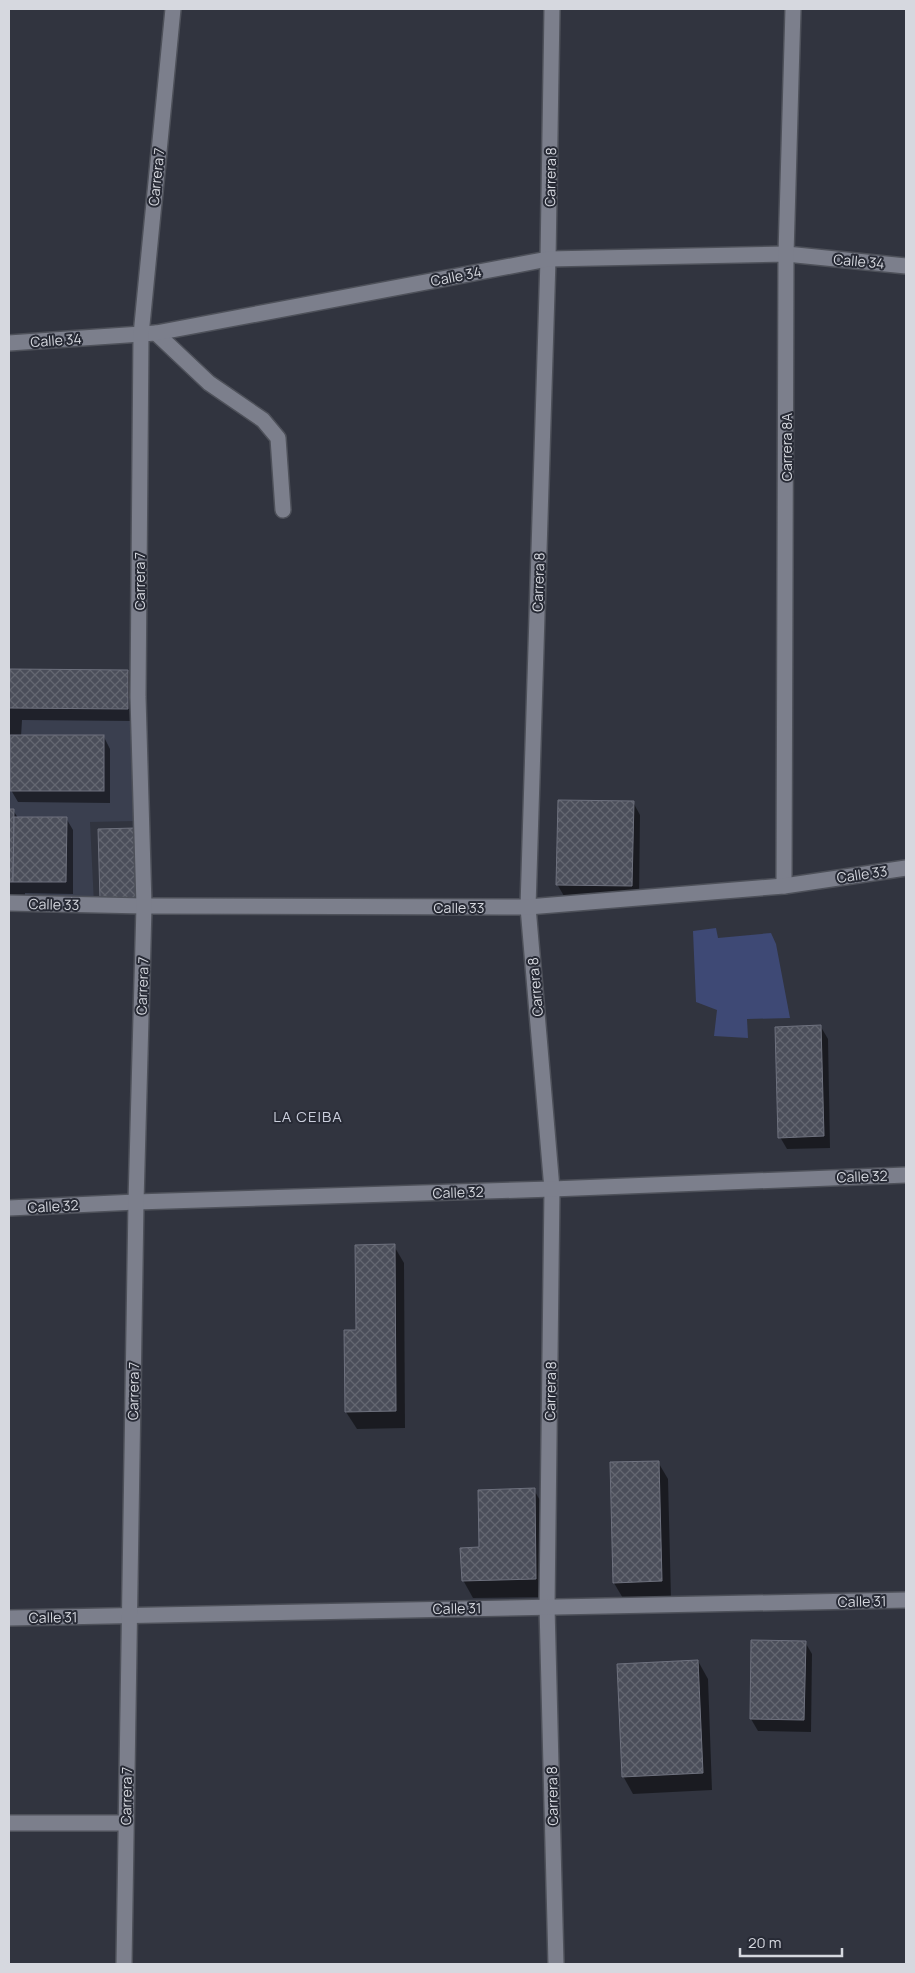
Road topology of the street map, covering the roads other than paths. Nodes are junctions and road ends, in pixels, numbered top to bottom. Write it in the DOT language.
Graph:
graph roads {
  1 [pos="173,9"];
  2 [pos="552,9"];
  3 [pos="792,9"];
  4 [pos="786,254"];
  5 [pos="548,259"];
  6 [pos="906,266"];
  7 [pos="148,334"];
  8 [pos="9,344"];
  9 [pos="283,510"];
  10 [pos="906,868"];
  11 [pos="784,886"];
  12 [pos="9,903"];
  13 [pos="144,906"];
  14 [pos="528,907"];
  15 [pos="906,1174"];
  16 [pos="552,1189"];
  17 [pos="136,1202"];
  18 [pos="9,1208"];
  19 [pos="906,1600"];
  20 [pos="547,1607"];
  21 [pos="129,1615"];
  22 [pos="9,1618"];
  23 [pos="9,1823"];
  24 [pos="125,1823"];
  25 [pos="124,1964"];
  26 [pos="556,1964"];
  1 -- 7 [label="street, Carrera 7"];
  2 -- 5 [label="street, Carrera 8"];
  3 -- 4 [label="street, Carrera 8A"];
  4 -- 5 [label="street, Calle 34"];
  4 -- 6 [label="street, Calle 34"];
  4 -- 11 [label="street, Carrera 8A"];
  5 -- 7 [label="street, Calle 34"];
  5 -- 14 [label="street, Carrera 8"];
  7 -- 8 [label="street, Calle 34"];
  7 -- 9 [label="street"];
  7 -- 13 [label="street, Carrera 7"];
  10 -- 11 [label="street, Calle 33"];
  11 -- 14 [label="street, Calle 33"];
  12 -- 13 [label="street, Calle 33"];
  13 -- 14 [label="street, Calle 33"];
  13 -- 17 [label="street, Carrera 7"];
  14 -- 16 [label="street, Carrera 8"];
  15 -- 16 [label="street, Calle 32"];
  16 -- 17 [label="street, Calle 32"];
  16 -- 20 [label="street, Carrera 8"];
  17 -- 18 [label="street, Calle 32"];
  17 -- 21 [label="street, Carrera 7"];
  19 -- 20 [label="street, Calle 31"];
  20 -- 21 [label="street, Calle 31"];
  20 -- 26 [label="street, Carrera 8"];
  21 -- 22 [label="street, Calle 31"];
  21 -- 24 [label="street, Carrera 7"];
  23 -- 24 [label="street"];
  24 -- 25 [label="street, Carrera 7"];
}
